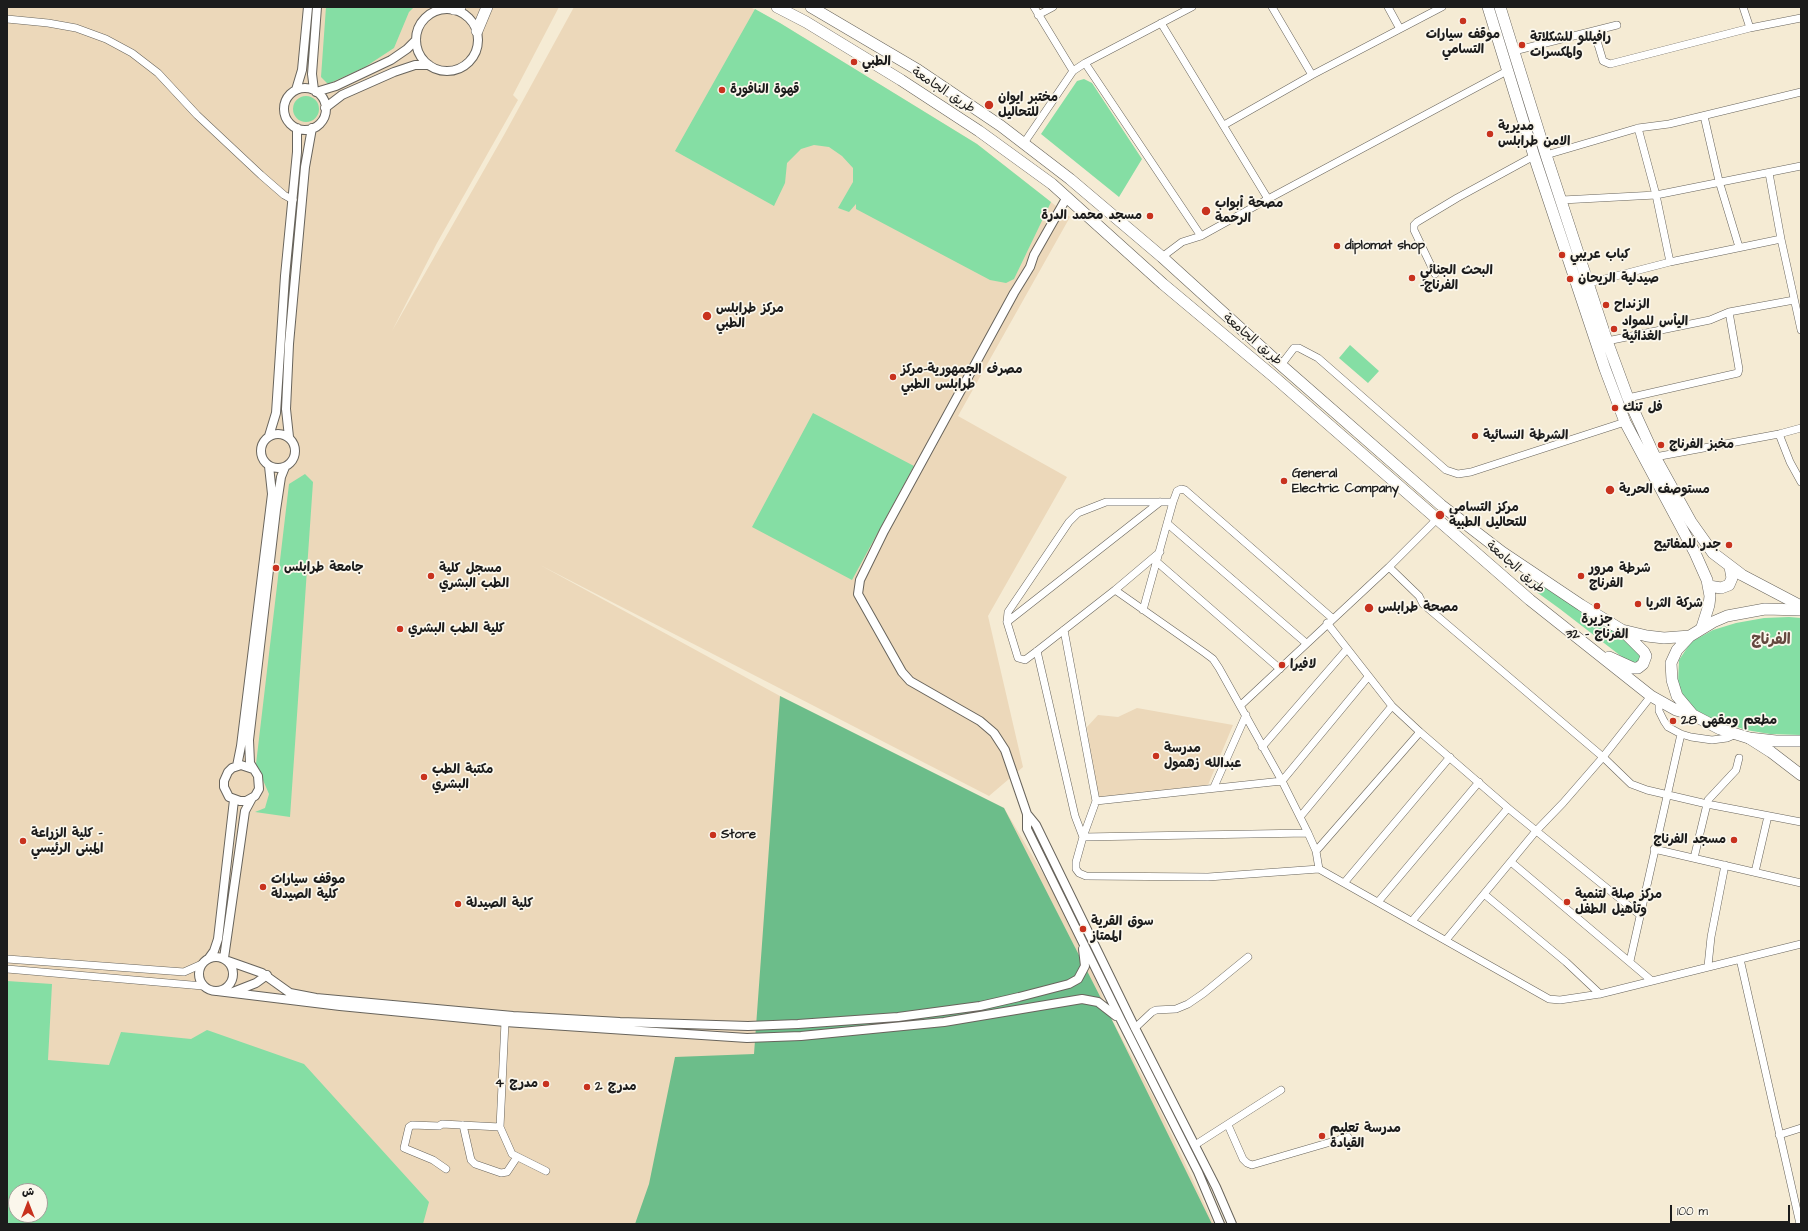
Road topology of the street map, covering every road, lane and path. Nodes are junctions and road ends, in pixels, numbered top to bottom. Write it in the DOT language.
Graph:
graph roads {
  1 [pos="308,7"];
  2 [pos="317,7"];
  3 [pos="487,7"];
  4 [pos="777,7"];
  5 [pos="811,7"];
  6 [pos="1034,7"];
  7 [pos="1053,7"];
  8 [pos="1173,7"];
  9 [pos="1192,7"];
  10 [pos="1272,7"];
  11 [pos="1388,7"];
  12 [pos="1442,7"];
  13 [pos="1488,7"];
  14 [pos="1500,7"];
  15 [pos="1743,7"];
  16 [pos="457,8"];
  17 [pos="1038,15"];
  18 [pos="1177,15"];
  19 [pos="1801,18"];
  20 [pos="7,20"];
  21 [pos="1161,23"];
  22 [pos="1617,25"];
  23 [pos="1750,28"];
  24 [pos="1400,29"];
  25 [pos="477,31"];
  26 [pos="1594,31"];
  27 [pos="416,40"];
  28 [pos="1514,51"];
  29 [pos="1085,63"];
  30 [pos="429,65"];
  31 [pos="1073,71"];
  32 [pos="1507,71"];
  33 [pos="1312,75"];
  34 [pos="296,90"];
  35 [pos="315,91"];
  36 [pos="1801,92"];
  37 [pos="326,108"];
  38 [pos="1704,116"];
  39 [pos="1224,126"];
  40 [pos="297,128"];
  41 [pos="312,128"];
  42 [pos="1638,128"];
  43 [pos="1024,143"];
  44 [pos="1534,156"];
  45 [pos="1546,156"];
  46 [pos="1801,166"];
  47 [pos="1769,173"];
  48 [pos="1718,181"];
  49 [pos="1656,195"];
  50 [pos="1066,197"];
  51 [pos="1268,199"];
  52 [pos="293,200"];
  53 [pos="1562,200"];
  54 [pos="1201,236"];
  55 [pos="1781,239"];
  56 [pos="1738,247"];
  57 [pos="1162,257"];
  58 [pos="1670,262"];
  59 [pos="1435,274"];
  60 [pos="1589,283"];
  61 [pos="1794,300"];
  62 [pos="1729,312"];
  63 [pos="1801,330"];
  64 [pos="1607,341"];
  65 [pos="1281,365"];
  66 [pos="1628,398"];
  67 [pos="1625,422"];
  68 [pos="1801,428"];
  69 [pos="1779,434"];
  70 [pos="269,436"];
  71 [pos="289,437"];
  72 [pos="1655,457"];
  73 [pos="270,466"];
  74 [pos="285,467"];
  75 [pos="1801,482"];
  76 [pos="1160,502"];
  77 [pos="1173,502"];
  78 [pos="1438,518"];
  79 [pos="1168,524"];
  80 [pos="1160,552"];
  81 [pos="1157,562"];
  82 [pos="1389,566"];
  83 [pos="1730,566"];
  84 [pos="1709,586"];
  85 [pos="1114,590"];
  86 [pos="1801,606"];
  87 [pos="1143,610"];
  88 [pos="1801,610"];
  89 [pos="1329,621"];
  90 [pos="1007,622"];
  91 [pos="1702,627"];
  92 [pos="1064,630"];
  93 [pos="1622,630"];
  94 [pos="1690,636"];
  95 [pos="1306,643"];
  96 [pos="1347,649"];
  97 [pos="1593,650"];
  98 [pos="1037,651"];
  99 [pos="1280,669"];
  100 [pos="1368,677"];
  101 [pos="1655,699"];
  102 [pos="1240,705"];
  103 [pos="1392,706"];
  104 [pos="1246,715"];
  105 [pos="1693,715"];
  106 [pos="1420,732"];
  107 [pos="1681,734"];
  108 [pos="1736,734"];
  109 [pos="1749,738"];
  110 [pos="1801,741"];
  111 [pos="1262,747"];
  112 [pos="1603,757"];
  113 [pos="1450,758"];
  114 [pos="1738,758"];
  115 [pos="237,766"];
  116 [pos="253,770"];
  117 [pos="1801,775"];
  118 [pos="1282,780"];
  119 [pos="1479,782"];
  120 [pos="1214,788"];
  121 [pos="1667,795"];
  122 [pos="252,798"];
  123 [pos="234,800"];
  124 [pos="1096,801"];
  125 [pos="1707,804"];
  126 [pos="1508,808"];
  127 [pos="1027,814"];
  128 [pos="1768,816"];
  129 [pos="1300,817"];
  130 [pos="1801,822"];
  131 [pos="1536,831"];
  132 [pos="1308,833"];
  133 [pos="1083,837"];
  134 [pos="1654,849"];
  135 [pos="1316,851"];
  136 [pos="1694,858"];
  137 [pos="1511,862"];
  138 [pos="1725,865"];
  139 [pos="1319,869"];
  140 [pos="1755,872"];
  141 [pos="1344,883"];
  142 [pos="1801,883"];
  143 [pos="1484,894"];
  144 [pos="1378,902"];
  145 [pos="1640,915"];
  146 [pos="1412,922"];
  147 [pos="1080,936"];
  148 [pos="1446,940"];
  149 [pos="1801,944"];
  150 [pos="1248,957"];
  151 [pos="7,959"];
  152 [pos="1740,959"];
  153 [pos="226,960"];
  154 [pos="1630,960"];
  155 [pos="205,961"];
  156 [pos="1708,966"];
  157 [pos="7,969"];
  158 [pos="267,976"];
  159 [pos="1652,981"];
  160 [pos="203,986"];
  161 [pos="217,991"];
  162 [pos="1043,991"];
  163 [pos="233,992"];
  164 [pos="1600,994"];
  165 [pos="1019,997"];
  166 [pos="1046,1005"];
  167 [pos="1021,1008"];
  168 [pos="1121,1020"];
  169 [pos="505,1022"];
  170 [pos="748,1026"];
  171 [pos="1135,1028"];
  172 [pos="748,1038"];
  173 [pos="1282,1090"];
  174 [pos="463,1125"];
  175 [pos="1228,1125"];
  176 [pos="500,1127"];
  177 [pos="1801,1128"];
  178 [pos="1779,1135"];
  179 [pos="1348,1137"];
  180 [pos="1195,1145"];
  181 [pos="517,1157"];
  182 [pos="446,1168"];
  183 [pos="546,1171"];
  184 [pos="1798,1203"];
  185 [pos="1220,1224"];
  186 [pos="1232,1224"];
  187 [pos="1800,1224"];
  1 -- 34 [label="street"];
  2 -- 35 [label="street"];
  3 -- 25 [label="main road"];
  4 -- 50 [label="main road, طريق الجامعة"];
  5 -- 43 [label="main road, طريق الجامعة"];
  6 -- 17 [label="street"];
  7 -- 17 [label="street"];
  8 -- 18 [label="street"];
  9 -- 18 [label="street"];
  10 -- 33 [label="street"];
  11 -- 24 [label="street"];
  12 -- 24 [label="street"];
  13 -- 32 [label="main road"];
  14 -- 28 [label="main road"];
  15 -- 23 [label="street"];
  16 -- 25 [label="street"];
  16 -- 27 [label="street"];
  17 -- 31 [label="street"];
  18 -- 21 [label="street"];
  19 -- 23 [label="street"];
  20 -- 52 [label="street"];
  21 -- 29 [label="street"];
  21 -- 39 [label="street"];
  22 -- 26 [label="street"];
  23 -- 26 [label="street"];
  24 -- 33 [label="street"];
  25 -- 30 [label="street"];
  26 -- 28 [label="street"];
  27 -- 30 [label="street"];
  27 -- 35 [label="street"];
  28 -- 45 [label="main road"];
  29 -- 31 [label="street"];
  29 -- 54 [label="street"];
  30 -- 37 [label="street"];
  31 -- 43 [label="street"];
  32 -- 44 [label="main road"];
  32 -- 51 [label="street"];
  33 -- 39 [label="street"];
  34 -- 35 [label="street"];
  34 -- 40 [label="street"];
  35 -- 37 [label="street"];
  36 -- 38 [label="street"];
  37 -- 41 [label="street"];
  38 -- 42 [label="street"];
  38 -- 48 [label="street"];
  39 -- 51 [label="street"];
  40 -- 41 [label="street"];
  40 -- 52 [label="street"];
  41 -- 71 [label="street"];
  42 -- 45 [label="street"];
  42 -- 49 [label="street"];
  43 -- 57 [label="main road, طريق الجامعة"];
  44 -- 59 [label="street"];
  44 -- 67 [label="main road"];
  45 -- 53 [label="main road"];
  46 -- 47 [label="street"];
  47 -- 48 [label="street"];
  47 -- 55 [label="street"];
  48 -- 49 [label="street"];
  48 -- 56 [label="street"];
  49 -- 53 [label="street"];
  49 -- 58 [label="street"];
  50 -- 78 [label="main road, طريق الجامعة"];
  50 -- 127 [label="street"];
  51 -- 54 [label="street"];
  52 -- 70 [label="street"];
  53 -- 60 [label="main road"];
  54 -- 57 [label="street"];
  55 -- 56 [label="street"];
  55 -- 61 [label="street"];
  56 -- 58 [label="street"];
  57 -- 65 [label="main road, طريق الجامعة"];
  58 -- 60 [label="street"];
  60 -- 64 [label="main road"];
  61 -- 62 [label="street"];
  61 -- 63 [label="street"];
  62 -- 64 [label="street"];
  62 -- 66 [label="street"];
  64 -- 66 [label="main road"];
  65 -- 67 [label="street"];
  65 -- 93 [label="main road, طريق الجامعة"];
  66 -- 72 [label="main road"];
  67 -- 84 [label="main road"];
  68 -- 69 [label="street"];
  69 -- 72 [label="street"];
  69 -- 75 [label="street"];
  70 -- 71 [label="street"];
  70 -- 73 [label="street"];
  71 -- 74 [label="street"];
  72 -- 83 [label="main road"];
  73 -- 74 [label="street"];
  73 -- 115 [label="street"];
  74 -- 116 [label="street"];
  76 -- 77 [label="street"];
  76 -- 90 [label="street"];
  76 -- 90 [label="street"];
  77 -- 79 [label="street"];
  77 -- 89 [label="street"];
  78 -- 82 [label="street"];
  78 -- 97 [label="main road, طريق الجامعة"];
  79 -- 80 [label="street"];
  79 -- 95 [label="street"];
  80 -- 81 [label="street"];
  80 -- 85 [label="street"];
  81 -- 87 [label="street"];
  81 -- 99 [label="street"];
  82 -- 89 [label="street"];
  82 -- 112 [label="street"];
  83 -- 84 [label="main road"];
  83 -- 86 [label="main road"];
  84 -- 91 [label="main road"];
  85 -- 87 [label="street"];
  85 -- 92 [label="street"];
  87 -- 102 [label="street"];
  88 -- 91 [label="main road"];
  89 -- 95 [label="street"];
  89 -- 96 [label="street"];
  90 -- 98 [label="street"];
  91 -- 94 [label="main road"];
  92 -- 98 [label="street"];
  92 -- 124 [label="street"];
  93 -- 94 [label="main road, طريق الجامعة"];
  93 -- 97 [label="main road"];
  94 -- 105 [label="main road"];
  95 -- 99 [label="street"];
  96 -- 100 [label="street"];
  96 -- 111 [label="street"];
  97 -- 101 [label="main road, طريق الجامعة"];
  98 -- 133 [label="street"];
  99 -- 102 [label="street"];
  100 -- 103 [label="street"];
  100 -- 118 [label="street"];
  101 -- 105 [label="main road, طريق الجامعة"];
  101 -- 107 [label="street"];
  101 -- 112 [label="street"];
  102 -- 104 [label="street"];
  103 -- 106 [label="street"];
  103 -- 129 [label="street"];
  104 -- 111 [label="street"];
  104 -- 120 [label="street"];
  105 -- 108 [label="main road"];
  106 -- 113 [label="street"];
  106 -- 135 [label="street"];
  107 -- 108 [label="street"];
  107 -- 121 [label="street"];
  108 -- 109 [label="main road"];
  109 -- 110 [label="main road"];
  109 -- 117 [label="main road"];
  111 -- 118 [label="street"];
  112 -- 121 [label="street"];
  112 -- 131 [label="street"];
  113 -- 119 [label="street"];
  113 -- 141 [label="street"];
  114 -- 125 [label="street"];
  115 -- 116 [label="street"];
  115 -- 123 [label="street"];
  116 -- 122 [label="street"];
  118 -- 120 [label="street"];
  118 -- 129 [label="street"];
  119 -- 126 [label="street"];
  119 -- 144 [label="street"];
  120 -- 124 [label="street"];
  121 -- 125 [label="street"];
  121 -- 134 [label="street"];
  122 -- 123 [label="street"];
  122 -- 153 [label="street"];
  123 -- 155 [label="street"];
  124 -- 133 [label="street"];
  125 -- 128 [label="street"];
  125 -- 136 [label="street"];
  126 -- 131 [label="street"];
  126 -- 146 [label="street"];
  127 -- 147 [label="street"];
  127 -- 171 [label="street"];
  128 -- 130 [label="street"];
  128 -- 140 [label="street"];
  129 -- 132 [label="street"];
  131 -- 137 [label="street"];
  131 -- 145 [label="street"];
  132 -- 133 [label="street"];
  132 -- 135 [label="street"];
  133 -- 139 [label="street"];
  134 -- 136 [label="street"];
  134 -- 145 [label="street"];
  135 -- 139 [label="street"];
  136 -- 138 [label="street"];
  137 -- 143 [label="street"];
  137 -- 154 [label="street"];
  138 -- 140 [label="street"];
  138 -- 156 [label="street"];
  139 -- 141 [label="street"];
  140 -- 142 [label="street"];
  141 -- 144 [label="street"];
  143 -- 148 [label="street"];
  143 -- 164 [label="street"];
  144 -- 146 [label="street"];
  145 -- 154 [label="street"];
  146 -- 148 [label="street"];
  147 -- 162 [label="street"];
  147 -- 168 [label="street"];
  148 -- 164 [label="street"];
  149 -- 152 [label="street"];
  150 -- 171 [label="street"];
  151 -- 155 [label="street"];
  152 -- 156 [label="street"];
  152 -- 178 [label="street"];
  153 -- 155 [label="street"];
  153 -- 158 [label="street"];
  153 -- 161 [label="street"];
  154 -- 159 [label="street"];
  155 -- 160 [label="street"];
  156 -- 159 [label="street"];
  157 -- 160 [label="street"];
  158 -- 163 [label="street"];
  158 -- 170 [label="street"];
  159 -- 164 [label="street"];
  160 -- 161 [label="street"];
  161 -- 163 [label="street"];
  162 -- 165 [label="street"];
  162 -- 166 [label="street"];
  163 -- 169 [label="street"];
  165 -- 167 [label="street"];
  165 -- 170 [label="street"];
  166 -- 167 [label="street"];
  166 -- 168 [label="street"];
  167 -- 172 [label="street"];
  168 -- 185 [label="street"];
  169 -- 172 [label="street"];
  169 -- 176 [label="street"];
  170 -- 172 [label="street"];
  171 -- 180 [label="street"];
  173 -- 175 [label="street"];
  174 -- 176 [label="street"];
  174 -- 181 [label="street"];
  174 -- 182 [label="street"];
  175 -- 179 [label="street"];
  175 -- 180 [label="street"];
  176 -- 181 [label="street"];
  177 -- 178 [label="street"];
  178 -- 184 [label="street"];
  180 -- 186 [label="street"];
  181 -- 183 [label="street"];
  184 -- 187 [label="street"];
}
